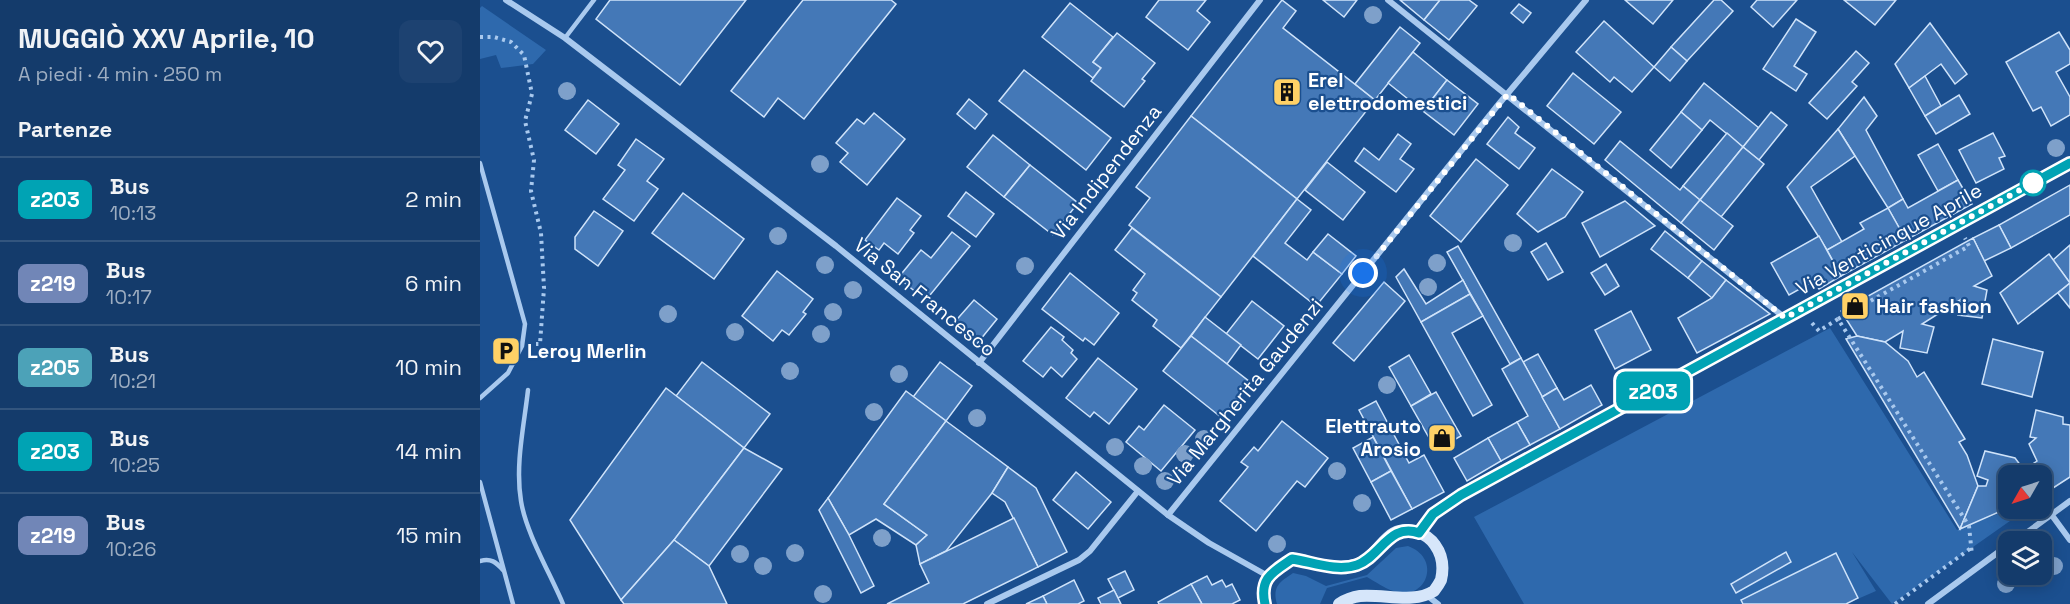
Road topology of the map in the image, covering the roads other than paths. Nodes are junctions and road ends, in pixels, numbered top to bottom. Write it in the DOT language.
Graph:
graph roads {
  1 [pos="506,0"];
  2 [pos="594,0"];
  3 [pos="1260,0"];
  4 [pos="1388,0"];
  5 [pos="1586,0"];
  6 [pos="565,38"];
  7 [pos="1508,94"];
  8 [pos="2070,163"];
  9 [pos="480,164"];
  10 [pos="1785,318"];
  11 [pos="979,363"];
  12 [pos="528,390"];
  13 [pos="480,398"];
  14 [pos="480,482"];
  15 [pos="1138,490"];
  16 [pos="2070,501"];
  17 [pos="2052,513"];
  18 [pos="1168,515"];
  19 [pos="2052,515"];
  20 [pos="2044,519"];
  21 [pos="2029,531"];
  22 [pos="1419,533"];
  23 [pos="2070,540"];
  24 [pos="1998,552"];
  25 [pos="480,561"];
  26 [pos="505,572"];
  27 [pos="1268,576"];
  28 [pos="1433,601"];
  29 [pos="513,604"];
  30 [pos="563,604"];
  31 [pos="987,604"];
  32 [pos="1265,604"];
  33 [pos="1339,604"];
  34 [pos="1928,604"];
  1 -- 6 [label="street, Via San Francesco"];
  2 -- 6 [label="lane"];
  3 -- 11 [label="street, Via Indipendenza"];
  4 -- 7 [label="street"];
  5 -- 7 [label="street, Via Margherita Gaudenzi"];
  6 -- 11 [label="street, Via San Francesco"];
  7 -- 10 [label="street"];
  7 -- 18 [label="street, Via Margherita Gaudenzi"];
  8 -- 10 [label="main road, Via Venticinque Aprile"];
  9 -- 13 [label="lane"];
  10 -- 22 [label="main road, Via Venticinque Aprile"];
  11 -- 15 [label="street, Via San Francesco"];
  12 -- 30 [label="lane"];
  14 -- 26 [label="lane"];
  15 -- 18 [label="street, Via San Francesco"];
  15 -- 31 [label="street"];
  16 -- 17 [label="street"];
  18 -- 27 [label="street, Via San Francesco"];
  19 -- 23 [label="street"];
  20 -- 21 [label="street"];
  22 -- 27 [label="main road"];
  22 -- 28 [label="main road"];
  24 -- 34 [label="street"];
  25 -- 26 [label="lane"];
  26 -- 29 [label="lane"];
  27 -- 32 [label="main road"];
  28 -- 33 [label="main road"];
}
